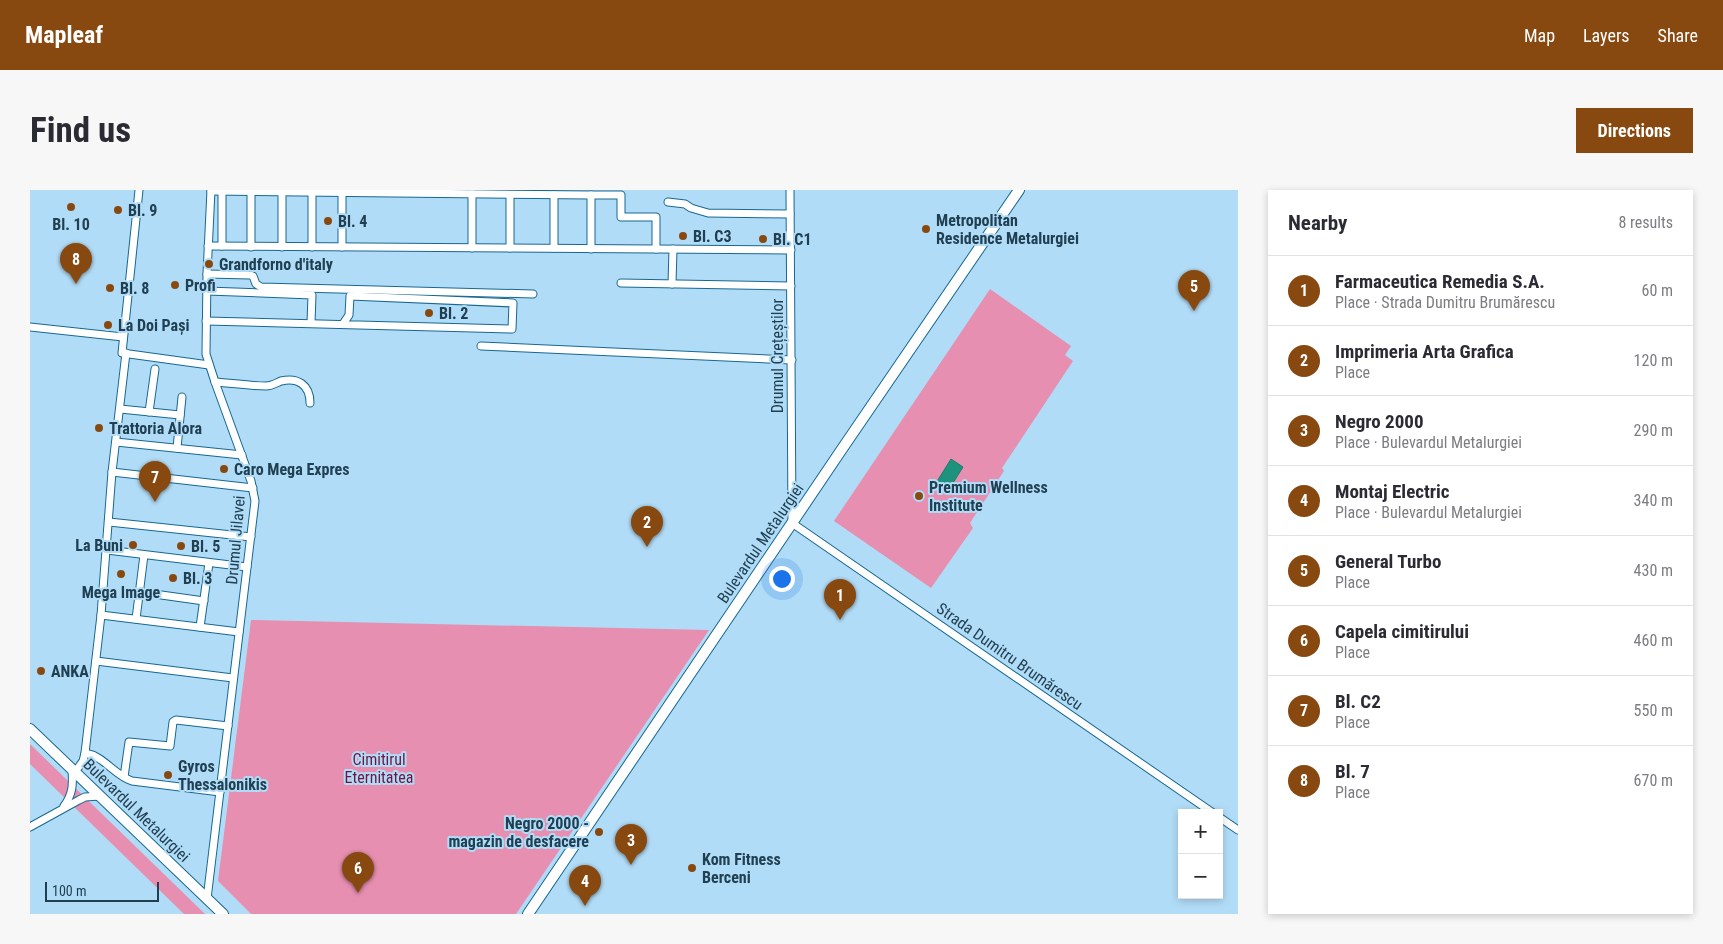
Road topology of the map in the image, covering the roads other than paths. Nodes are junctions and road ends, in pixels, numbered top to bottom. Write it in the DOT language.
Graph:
graph roads {
  1 [pos="139,190"];
  2 [pos="211,190"];
  3 [pos="790,190"];
  4 [pos="1019,190"];
  5 [pos="222,191"];
  6 [pos="251,192"];
  7 [pos="282,192"];
  8 [pos="312,192"];
  9 [pos="342,193"];
  10 [pos="472,194"];
  11 [pos="510,195"];
  12 [pos="554,195"];
  13 [pos="591,195"];
  14 [pos="668,202"];
  15 [pos="790,214"];
  16 [pos="208,246"];
  17 [pos="222,246"];
  18 [pos="251,246"];
  19 [pos="282,247"];
  20 [pos="312,247"];
  21 [pos="342,247"];
  22 [pos="472,248"];
  23 [pos="510,248"];
  24 [pos="554,248"];
  25 [pos="591,249"];
  26 [pos="656,249"];
  27 [pos="673,249"];
  28 [pos="790,250"];
  29 [pos="207,274"];
  30 [pos="621,283"];
  31 [pos="672,284"];
  32 [pos="791,286"];
  33 [pos="207,291"];
  34 [pos="533,294"];
  35 [pos="206,320"];
  36 [pos="311,323"];
  37 [pos="343,324"];
  38 [pos="30,326"];
  39 [pos="123,337"];
  40 [pos="481,346"];
  41 [pos="126,354"];
  42 [pos="792,360"];
  43 [pos="209,364"];
  44 [pos="155,369"];
  45 [pos="215,382"];
  46 [pos="182,397"];
  47 [pos="310,403"];
  48 [pos="120,409"];
  49 [pos="149,412"];
  50 [pos="180,415"];
  51 [pos="116,442"];
  52 [pos="177,448"];
  53 [pos="242,455"];
  54 [pos="112,472"];
  55 [pos="253,488"];
  56 [pos="108,522"];
  57 [pos="792,523"];
  58 [pos="251,537"];
  59 [pos="107,550"];
  60 [pos="144,555"];
  61 [pos="208,563"];
  62 [pos="247,567"];
  63 [pos="140,592"];
  64 [pos="204,601"];
  65 [pos="101,614"];
  66 [pos="136,619"];
  67 [pos="200,627"];
  68 [pos="239,632"];
  69 [pos="96,661"];
  70 [pos="233,678"];
  71 [pos="228,726"];
  72 [pos="30,728"];
  73 [pos="85,753"];
  74 [pos="74,771"];
  75 [pos="124,777"];
  76 [pos="220,792"];
  77 [pos="100,796"];
  78 [pos="62,808"];
  79 [pos="1207,809"];
  80 [pos="1223,820"];
  81 [pos="30,827"];
  82 [pos="1238,830"];
  83 [pos="207,899"];
  84 [pos="223,914"];
  85 [pos="528,914"];
  1 -- 39 [label="street"];
  2 -- 5 [label="street"];
  2 -- 16 [label="street, Drumul Jilavei"];
  3 -- 15 [label="street, Drumul Crețeștilor"];
  4 -- 57 [label="main road, Bulevardul Metalurgiei"];
  5 -- 6 [label="street"];
  5 -- 17 [label="street"];
  6 -- 7 [label="street"];
  6 -- 18 [label="street"];
  7 -- 8 [label="street"];
  7 -- 19 [label="street"];
  8 -- 9 [label="street"];
  8 -- 20 [label="street"];
  9 -- 10 [label="street"];
  9 -- 21 [label="street"];
  10 -- 11 [label="street"];
  10 -- 22 [label="street"];
  11 -- 12 [label="street"];
  11 -- 23 [label="street"];
  12 -- 13 [label="street"];
  12 -- 24 [label="street"];
  13 -- 25 [label="street"];
  13 -- 26 [label="street"];
  14 -- 15 [label="street"];
  15 -- 28 [label="street, Drumul Crețeștilor"];
  16 -- 17 [label="street"];
  16 -- 29 [label="street, Drumul Jilavei"];
  17 -- 18 [label="street"];
  18 -- 19 [label="street"];
  19 -- 20 [label="street"];
  20 -- 21 [label="street"];
  21 -- 22 [label="street"];
  22 -- 23 [label="street"];
  23 -- 24 [label="street"];
  24 -- 25 [label="street"];
  25 -- 26 [label="street"];
  26 -- 27 [label="street"];
  27 -- 28 [label="street"];
  27 -- 31 [label="street"];
  28 -- 32 [label="street, Drumul Crețeștilor"];
  29 -- 33 [label="street, Drumul Jilavei"];
  29 -- 34 [label="street"];
  30 -- 31 [label="street"];
  31 -- 32 [label="street"];
  32 -- 42 [label="street, Drumul Crețeștilor"];
  33 -- 35 [label="street, Drumul Jilavei"];
  33 -- 36 [label="street"];
  35 -- 36 [label="street"];
  35 -- 43 [label="street, Drumul Jilavei"];
  36 -- 37 [label="street"];
  37 -- 37 [label="street"];
  38 -- 39 [label="street"];
  39 -- 41 [label="street"];
  40 -- 42 [label="street"];
  41 -- 43 [label="street"];
  41 -- 48 [label="street"];
  42 -- 57 [label="street, Drumul Crețeștilor"];
  43 -- 45 [label="street, Drumul Jilavei"];
  44 -- 49 [label="street"];
  45 -- 47 [label="street"];
  45 -- 53 [label="street, Drumul Jilavei"];
  46 -- 50 [label="street"];
  48 -- 49 [label="street"];
  48 -- 51 [label="street"];
  49 -- 50 [label="street"];
  50 -- 52 [label="street"];
  51 -- 52 [label="street"];
  51 -- 54 [label="street"];
  52 -- 53 [label="street"];
  53 -- 55 [label="street, Drumul Jilavei"];
  54 -- 55 [label="street"];
  54 -- 56 [label="street"];
  55 -- 58 [label="street, Drumul Jilavei"];
  56 -- 58 [label="street"];
  56 -- 59 [label="street"];
  57 -- 79 [label="street, Strada Dumitru Brumărescu"];
  57 -- 85 [label="main road, Bulevardul Metalurgiei"];
  58 -- 62 [label="street, Drumul Jilavei"];
  59 -- 60 [label="street"];
  59 -- 65 [label="street"];
  60 -- 61 [label="street"];
  60 -- 63 [label="street"];
  61 -- 62 [label="street"];
  61 -- 64 [label="street"];
  62 -- 68 [label="street, Drumul Jilavei"];
  63 -- 64 [label="street"];
  63 -- 66 [label="street"];
  64 -- 67 [label="street"];
  65 -- 66 [label="street"];
  65 -- 69 [label="street"];
  66 -- 67 [label="street"];
  67 -- 68 [label="street"];
  68 -- 70 [label="street, Drumul Jilavei"];
  69 -- 70 [label="street"];
  69 -- 73 [label="street"];
  70 -- 71 [label="street, Drumul Jilavei"];
  71 -- 75 [label="street"];
  71 -- 76 [label="street, Drumul Jilavei"];
  72 -- 74 [label="main road, Bulevardul Metalurgiei"];
  73 -- 74 [label="street"];
  73 -- 75 [label="street"];
  74 -- 77 [label="main road, Bulevardul Metalurgiei"];
  74 -- 78 [label="street"];
  75 -- 76 [label="street"];
  76 -- 83 [label="street, Drumul Jilavei"];
  77 -- 78 [label="street"];
  77 -- 83 [label="main road, Bulevardul Metalurgiei"];
  78 -- 81 [label="street"];
  80 -- 82 [label="street"];
  83 -- 84 [label="main road, Bulevardul Metalurgiei"];
}
